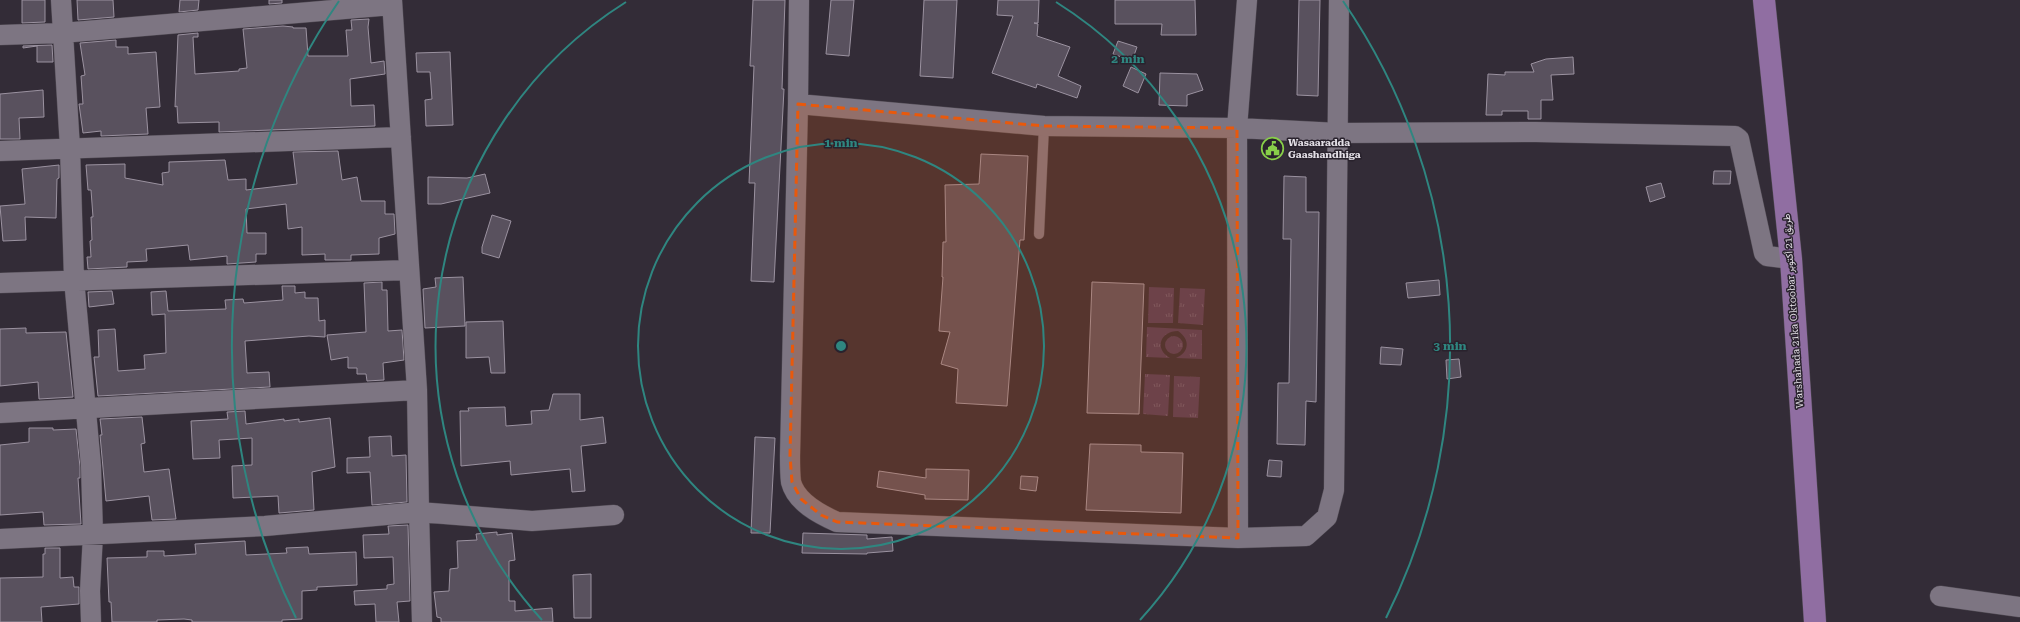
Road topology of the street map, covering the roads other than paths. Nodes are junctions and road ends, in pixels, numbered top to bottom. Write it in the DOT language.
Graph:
graph roads {
  1 [pos="61,0"];
  2 [pos="799,0"];
  3 [pos="1247,0"];
  4 [pos="1339,0"];
  5 [pos="1764,0"];
  6 [pos="392,3"];
  7 [pos="62,33"];
  8 [pos="0,35"];
  9 [pos="798,104"];
  10 [pos="1044,126"];
  11 [pos="1237,128"];
  12 [pos="1338,133"];
  13 [pos="401,137"];
  14 [pos="70,148"];
  15 [pos="0,151"];
  16 [pos="1039,234"];
  17 [pos="1791,259"];
  18 [pos="409,270"];
  19 [pos="74,279"];
  20 [pos="0,282"];
  21 [pos="417,390"];
  22 [pos="85,408"];
  23 [pos="0,413"];
  24 [pos="419,512"];
  25 [pos="614,515"];
  26 [pos="93,534"];
  27 [pos="0,538"];
  28 [pos="1238,538"];
  29 [pos="1940,596"];
  30 [pos="2020,607"];
  31 [pos="91,622"];
  32 [pos="422,622"];
  33 [pos="1815,622"];
  1 -- 7 [label="street"];
  2 -- 9 [label="street"];
  3 -- 11 [label="street"];
  4 -- 12 [label="street"];
  5 -- 17 [label="main road, Warshahada 21ka Oktoobar طريق 21 أكتوبر"];
  6 -- 7 [label="street"];
  6 -- 13 [label="street"];
  7 -- 8 [label="street"];
  7 -- 14 [label="street"];
  9 -- 10 [label="street"];
  9 -- 28 [label="street"];
  10 -- 11 [label="street"];
  10 -- 16 [label="lane"];
  11 -- 12 [label="street"];
  11 -- 28 [label="street"];
  12 -- 17 [label="street"];
  12 -- 28 [label="street"];
  13 -- 14 [label="street"];
  13 -- 18 [label="street"];
  14 -- 15 [label="street"];
  14 -- 19 [label="street"];
  17 -- 33 [label="main road, Warshahada 21ka Oktoobar طريق 21 أكتوبر"];
  18 -- 19 [label="street"];
  18 -- 21 [label="street"];
  19 -- 20 [label="street"];
  19 -- 22 [label="street"];
  21 -- 22 [label="street"];
  21 -- 24 [label="street"];
  22 -- 23 [label="street"];
  22 -- 26 [label="street"];
  24 -- 25 [label="street"];
  24 -- 26 [label="street"];
  24 -- 32 [label="street"];
  26 -- 27 [label="street"];
  26 -- 31 [label="street"];
  29 -- 30 [label="street"];
}
